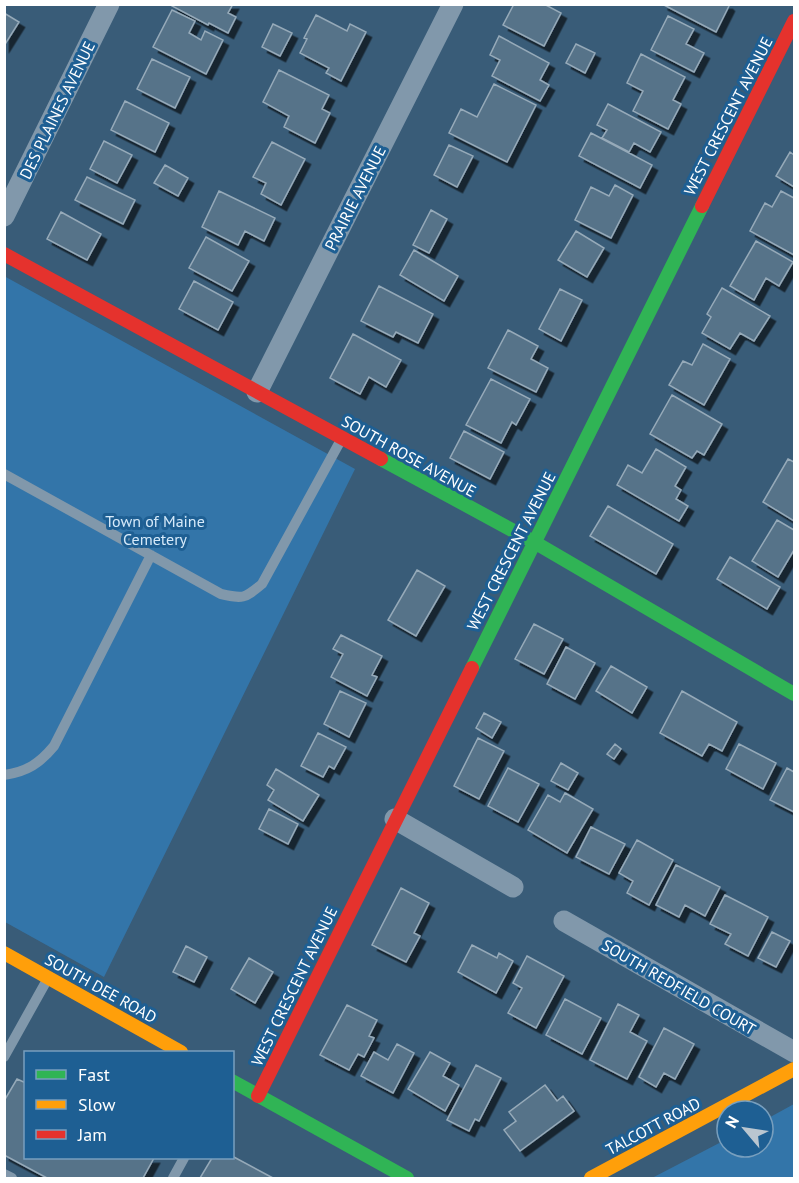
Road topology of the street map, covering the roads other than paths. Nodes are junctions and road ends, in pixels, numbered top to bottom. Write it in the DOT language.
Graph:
graph roads {
  1 [pos="109,4"];
  2 [pos="453,4"];
  3 [pos="795,21"];
  4 [pos="4,216"];
  5 [pos="4,254"];
  6 [pos="257,392"];
  7 [pos="342,438"];
  8 [pos="4,474"];
  9 [pos="534,542"];
  10 [pos="151,555"];
  11 [pos="792,687"];
  12 [pos="4,775"];
  13 [pos="395,819"];
  14 [pos="513,887"];
  15 [pos="564,921"];
  16 [pos="4,953"];
  17 [pos="48,977"];
  18 [pos="178,1051"];
  19 [pos="795,1052"];
  20 [pos="4,1058"];
  21 [pos="795,1069"];
  22 [pos="234,1082"];
  23 [pos="258,1096"];
  24 [pos="183,1159"];
  25 [pos="4,1174"];
  26 [pos="12,1179"];
  27 [pos="173,1179"];
  28 [pos="407,1179"];
  29 [pos="591,1179"];
  1 -- 4 [label="street, DES PLAINES AVENUE"];
  2 -- 6 [label="street, PRAIRIE AVENUE"];
  3 -- 9 [label="street, WEST CRESCENT AVENUE"];
  5 -- 6 [label="street, SOUTH ROSE AVENUE"];
  6 -- 7 [label="street, SOUTH ROSE AVENUE"];
  7 -- 9 [label="street, SOUTH ROSE AVENUE"];
  7 -- 10 [label="lane"];
  8 -- 10 [label="lane"];
  9 -- 11 [label="street, SOUTH ROSE AVENUE"];
  9 -- 13 [label="street, WEST CRESCENT AVENUE"];
  10 -- 12 [label="lane"];
  13 -- 14 [label="street"];
  13 -- 23 [label="street, WEST CRESCENT AVENUE"];
  15 -- 19 [label="street, SOUTH REDFIELD COURT"];
  16 -- 17 [label="street, SOUTH DEE ROAD"];
  17 -- 18 [label="street, SOUTH DEE ROAD"];
  17 -- 20 [label="lane"];
  21 -- 29 [label="street, TALCOTT ROAD"];
  22 -- 23 [label="street"];
  23 -- 28 [label="street"];
  24 -- 27 [label="lane"];
  25 -- 26 [label="lane"];
}
